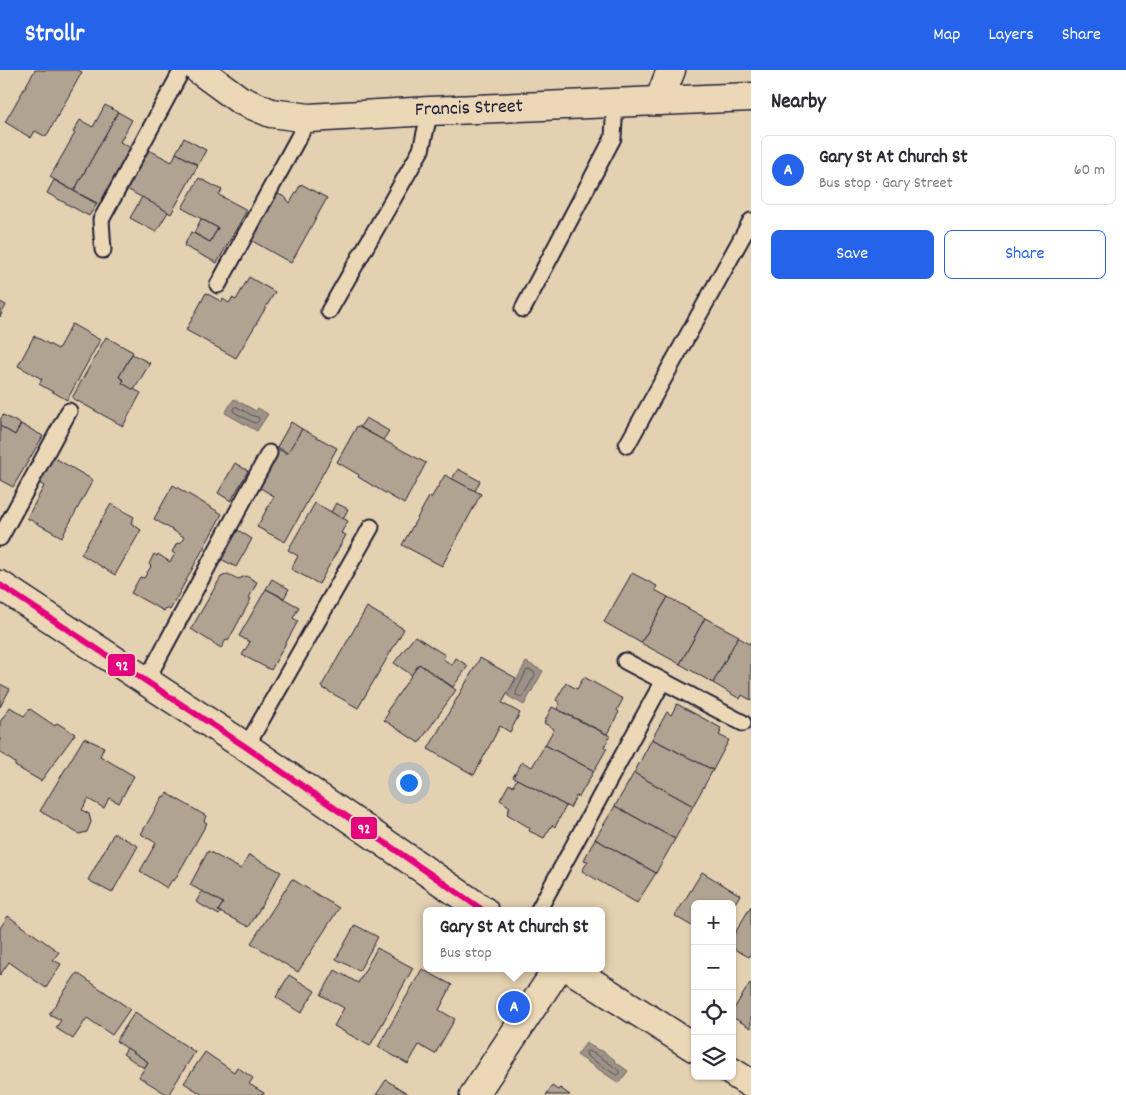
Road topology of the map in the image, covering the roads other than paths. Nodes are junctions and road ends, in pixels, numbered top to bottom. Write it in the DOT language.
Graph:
graph roads {
  1 [pos="182,70"];
  2 [pos="199,70"];
  3 [pos="671,70"];
  4 [pos="751,97"];
  5 [pos="659,101"];
  6 [pos="615,103"];
  7 [pos="430,111"];
  8 [pos="308,118"];
  9 [pos="751,221"];
  10 [pos="103,250"];
  11 [pos="218,285"];
  12 [pos="523,309"];
  13 [pos="329,311"];
  14 [pos="69,411"];
  15 [pos="626,445"];
  16 [pos="269,453"];
  17 [pos="371,527"];
  18 [pos="0,538"];
  19 [pos="0,585"];
  20 [pos="625,661"];
  21 [pos="146,681"];
  22 [pos="663,681"];
  23 [pos="743,723"];
  24 [pos="246,747"];
  25 [pos="478,907"];
  26 [pos="540,907"];
  27 [pos="555,972"];
  28 [pos="575,972"];
  29 [pos="691,1045"];
  30 [pos="736,1075"];
  31 [pos="751,1084"];
  32 [pos="474,1095"];
  1 -- 10 [label="lane"];
  2 -- 8 [label="street, Francis Street"];
  3 -- 5 [label="street"];
  4 -- 5 [label="street, Francis Street"];
  5 -- 6 [label="street, Francis Street"];
  6 -- 7 [label="street, Francis Street"];
  6 -- 12 [label="lane"];
  7 -- 8 [label="street, Francis Street"];
  7 -- 13 [label="lane"];
  8 -- 11 [label="lane"];
  9 -- 15 [label="lane"];
  14 -- 18 [label="lane"];
  16 -- 21 [label="lane"];
  17 -- 24 [label="lane"];
  19 -- 21 [label="street"];
  20 -- 22 [label="lane"];
  21 -- 24 [label="street"];
  22 -- 23 [label="lane"];
  22 -- 26 [label="lane"];
  24 -- 25 [label="street"];
  27 -- 32 [label="street"];
  28 -- 29 [label="street"];
  30 -- 31 [label="street"];
}
